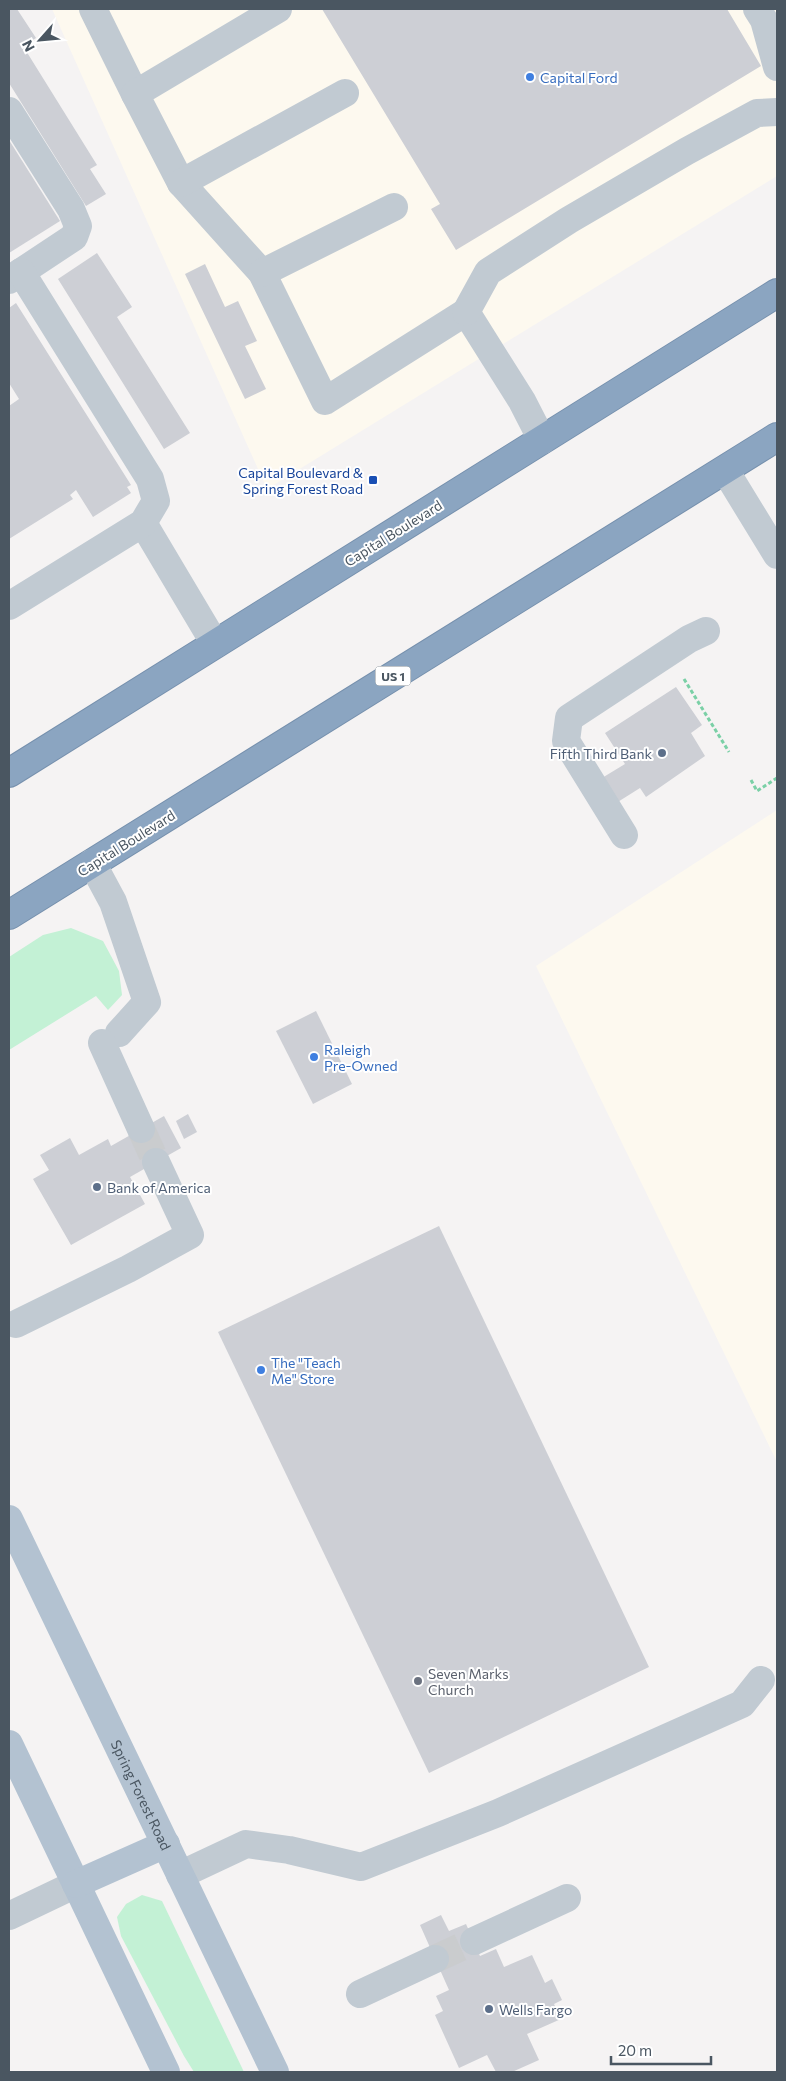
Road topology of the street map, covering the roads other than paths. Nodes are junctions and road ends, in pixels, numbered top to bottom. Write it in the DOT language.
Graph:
graph roads {
  1 [pos="93,9"];
  2 [pos="278,9"];
  3 [pos="756,9"];
  4 [pos="777,67"];
  5 [pos="345,93"];
  6 [pos="135,94"];
  7 [pos="9,111"];
  8 [pos="777,112"];
  9 [pos="181,184"];
  10 [pos="394,207"];
  11 [pos="262,273"];
  12 [pos="15,276"];
  13 [pos="777,293"];
  14 [pos="466,312"];
  15 [pos="777,437"];
  16 [pos="542,440"];
  17 [pos="725,470"];
  18 [pos="143,523"];
  19 [pos="777,555"];
  20 [pos="9,606"];
  21 [pos="706,631"];
  22 [pos="215,644"];
  23 [pos="9,772"];
  24 [pos="624,835"];
  25 [pos="92,863"];
  26 [pos="9,915"];
  27 [pos="141,1129"];
  28 [pos="156,1162"];
  29 [pos="16,1324"];
  30 [pos="9,1519"];
  31 [pos="761,1680"];
  32 [pos="9,1744"];
  33 [pos="166,1844"];
  34 [pos="180,1875"];
  35 [pos="76,1884"];
  36 [pos="567,1898"];
  37 [pos="9,1916"];
  38 [pos="474,1941"];
  39 [pos="435,1958"];
  40 [pos="360,1994"];
  41 [pos="166,2072"];
  42 [pos="275,2072"];
  1 -- 6 [label="lane"];
  2 -- 6 [label="lane"];
  3 -- 4 [label="lane"];
  5 -- 9 [label="lane"];
  6 -- 9 [label="lane"];
  7 -- 12 [label="lane"];
  8 -- 14 [label="lane"];
  9 -- 11 [label="lane"];
  10 -- 11 [label="lane"];
  11 -- 14 [label="lane"];
  12 -- 18 [label="lane"];
  13 -- 16 [label="highway, Capital Boulevard"];
  14 -- 16 [label="lane"];
  15 -- 17 [label="highway, Capital Boulevard / US 1"];
  16 -- 22 [label="highway, Capital Boulevard"];
  17 -- 19 [label="lane"];
  17 -- 25 [label="highway, Capital Boulevard / US 1"];
  18 -- 20 [label="lane"];
  18 -- 22 [label="lane"];
  21 -- 24 [label="lane"];
  22 -- 23 [label="highway, Capital Boulevard"];
  25 -- 26 [label="highway, Capital Boulevard / US 1"];
  25 -- 27 [label="lane"];
  28 -- 29 [label="lane"];
  30 -- 33 [label="main road, Spring Forest Road"];
  31 -- 34 [label="lane"];
  32 -- 35 [label="main road"];
  33 -- 34 [label="main road, Spring Forest Road"];
  33 -- 35 [label="main road"];
  34 -- 42 [label="main road, Spring Forest Road"];
  35 -- 37 [label="lane"];
  35 -- 41 [label="main road"];
  36 -- 38 [label="lane"];
  39 -- 40 [label="lane"];
}
